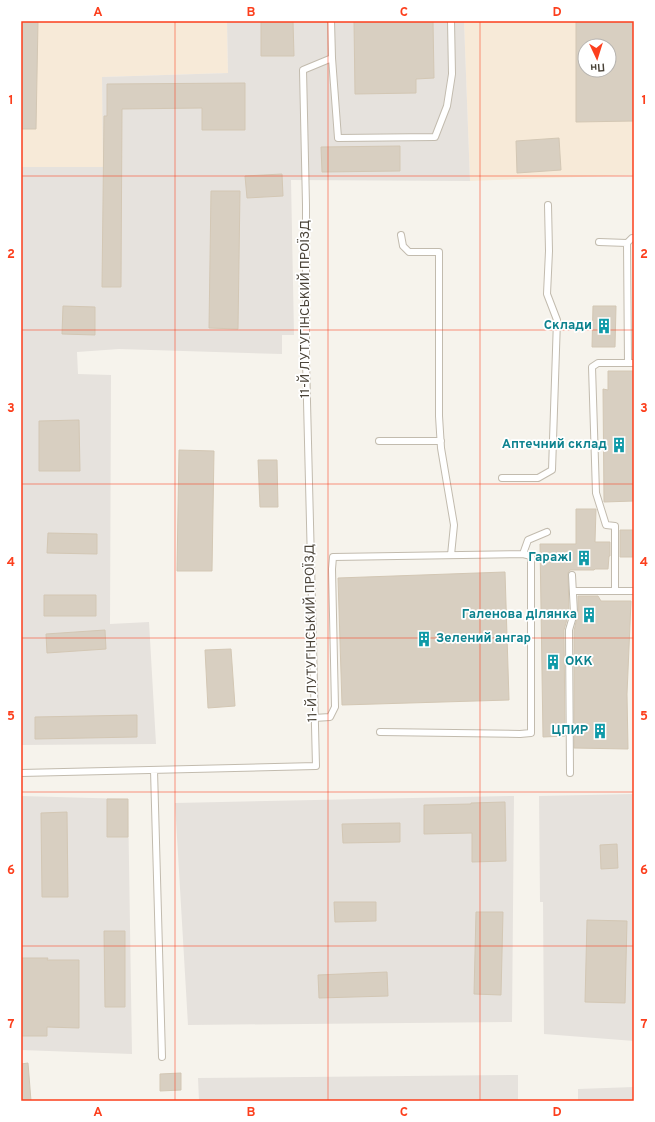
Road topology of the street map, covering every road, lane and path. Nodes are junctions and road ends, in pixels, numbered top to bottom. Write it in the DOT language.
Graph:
graph roads {
  1 [pos="331,21"];
  2 [pos="451,21"];
  3 [pos="332,58"];
  4 [pos="548,205"];
  5 [pos="402,235"];
  6 [pos="634,238"];
  7 [pos="599,242"];
  8 [pos="627,243"];
  9 [pos="631,363"];
  10 [pos="379,441"];
  11 [pos="441,441"];
  12 [pos="502,478"];
  13 [pos="547,532"];
  14 [pos="522,554"];
  15 [pos="450,555"];
  16 [pos="572,575"];
  17 [pos="573,591"];
  18 [pos="615,591"];
  19 [pos="634,591"];
  20 [pos="314,718"];
  21 [pos="380,732"];
  22 [pos="154,770"];
  23 [pos="21,772"];
  24 [pos="570,774"];
  25 [pos="162,1057"];
  1 -- 3 [label="lane"];
  2 -- 3 [label="lane"];
  3 -- 20 [label="lane, 11-Й ЛУТУГІНСЬКИЙ ПРОЇЗД"];
  4 -- 12 [label="lane"];
  5 -- 11 [label="lane"];
  6 -- 8 [label="lane"];
  7 -- 8 [label="lane"];
  8 -- 9 [label="lane"];
  9 -- 18 [label="lane"];
  10 -- 11 [label="lane"];
  11 -- 15 [label="lane"];
  13 -- 14 [label="lane"];
  14 -- 15 [label="lane"];
  14 -- 21 [label="lane"];
  15 -- 20 [label="lane"];
  16 -- 17 [label="lane"];
  17 -- 18 [label="lane"];
  17 -- 24 [label="lane"];
  18 -- 19 [label="lane"];
  20 -- 22 [label="lane, 11-Й ЛУТУГІНСЬКИЙ ПРОЇЗД"];
  22 -- 23 [label="lane, 11-Й ЛУТУГІНСЬКИЙ ПРОЇЗД"];
  22 -- 25 [label="lane"];
}
